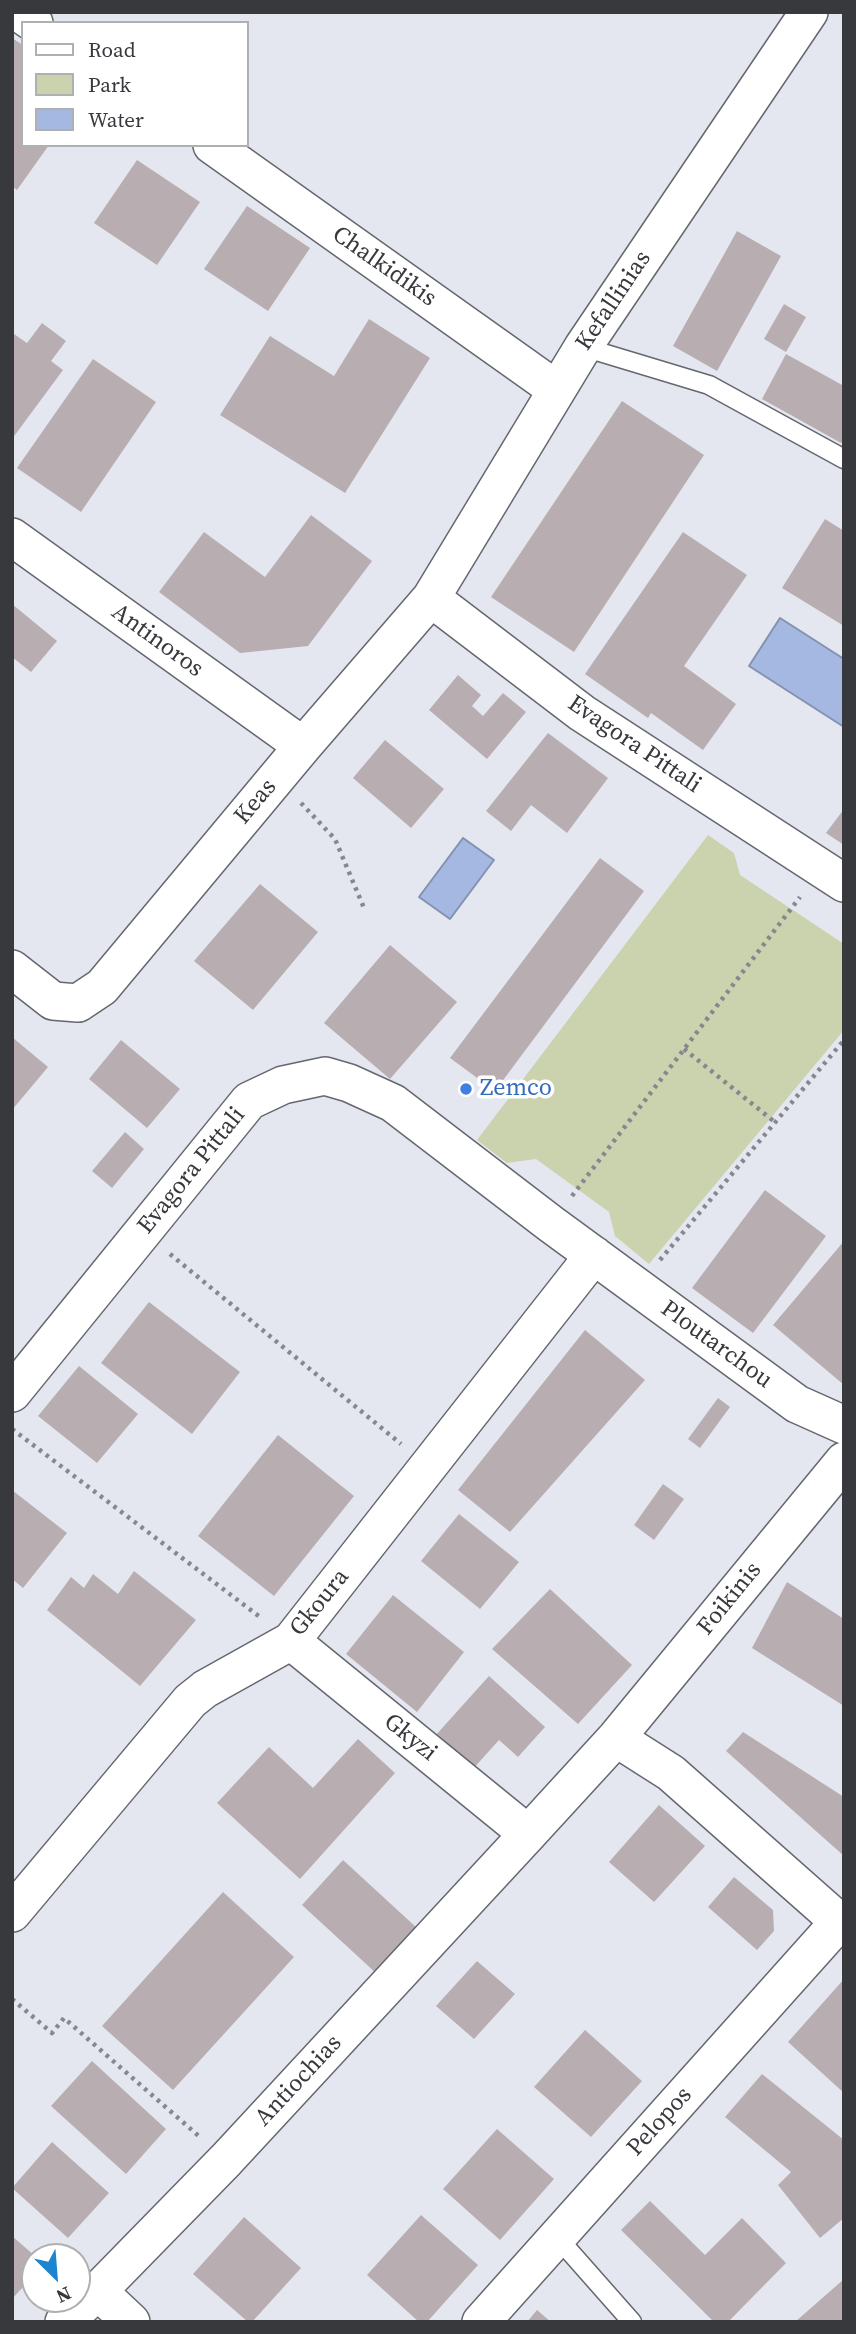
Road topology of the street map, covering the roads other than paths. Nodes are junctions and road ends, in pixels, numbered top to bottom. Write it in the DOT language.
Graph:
graph roads {
  1 [pos="810,12"];
  2 [pos="215,147"];
  3 [pos="583,347"];
  4 [pos="556,390"];
  5 [pos="844,458"];
  6 [pos="12,537"];
  7 [pos="431,598"];
  8 [pos="303,746"];
  9 [pos="833,876"];
  10 [pos="12,969"];
  11 [pos="594,1255"];
  12 [pos="12,1394"];
  13 [pos="844,1425"];
  14 [pos="844,1461"];
  15 [pos="291,1641"];
  16 [pos="616,1738"];
  17 [pos="528,1834"];
  18 [pos="12,1913"];
  19 [pos="841,1924"];
  20 [pos="557,2237"];
  21 [pos="98,2291"];
  22 [pos="64,2322"];
  23 [pos="131,2322"];
  24 [pos="481,2322"];
  25 [pos="632,2322"];
  1 -- 3 [label="street, Kefallinias"];
  2 -- 4 [label="street, Chalkidikis"];
  3 -- 4 [label="street, Kefallinias"];
  3 -- 5 [label="lane"];
  4 -- 7 [label="street, Kefallinias"];
  6 -- 8 [label="street, Antinoros"];
  7 -- 8 [label="street, Keas"];
  7 -- 9 [label="street, Evagora Pittali"];
  8 -- 10 [label="street, Keas"];
  11 -- 12 [label="street, Evagora Pittali"];
  11 -- 13 [label="street, Ploutarchou"];
  11 -- 15 [label="street, Gkoura"];
  14 -- 16 [label="street, Foikinis"];
  15 -- 17 [label="street, Gkyzi"];
  15 -- 18 [label="street, Gkoura"];
  16 -- 17 [label="street, Foikinis"];
  16 -- 19 [label="street"];
  17 -- 21 [label="street, Antiochias"];
  19 -- 20 [label="street, Pelopos"];
  20 -- 24 [label="street, Pelopos"];
  20 -- 25 [label="lane"];
  21 -- 22 [label="street, Antiochias"];
  21 -- 23 [label="street"];
}
